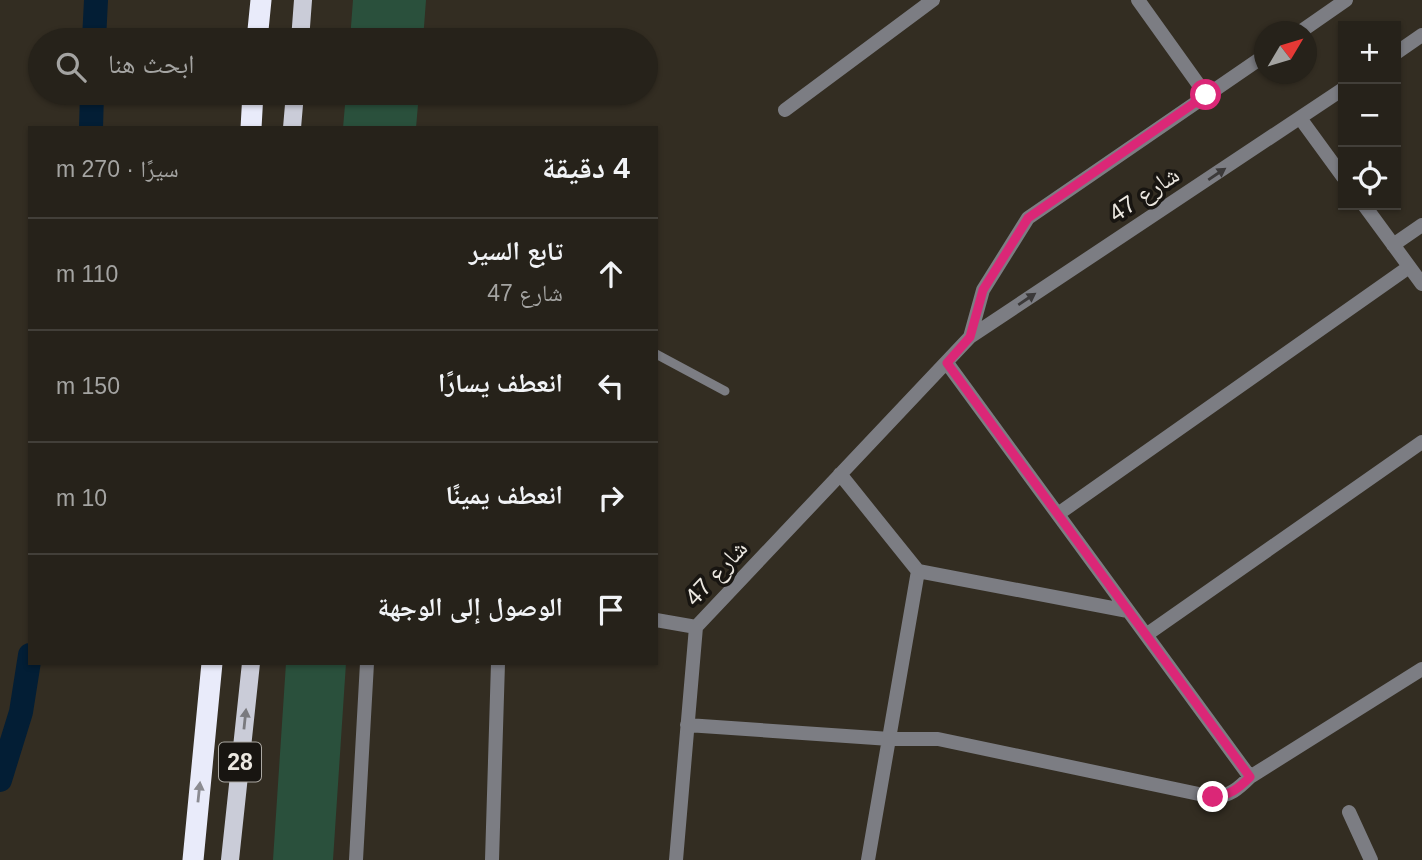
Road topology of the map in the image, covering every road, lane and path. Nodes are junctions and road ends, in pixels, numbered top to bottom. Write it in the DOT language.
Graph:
graph roads {
  1 [pos="261,0"];
  2 [pos="303,0"];
  3 [pos="933,0"];
  4 [pos="1138,0"];
  5 [pos="1343,1"];
  6 [pos="1315,21"];
  7 [pos="258,28"];
  8 [pos="301,28"];
  9 [pos="1422,35"];
  10 [pos="1401,50"];
  11 [pos="1254,62"];
  12 [pos="1338,92"];
  13 [pos="1206,95"];
  14 [pos="252,105"];
  15 [pos="294,105"];
  16 [pos="785,110"];
  17 [pos="1300,118"];
  18 [pos="251,126"];
  19 [pos="292,126"];
  20 [pos="1338,170"];
  21 [pos="1368,210"];
  22 [pos="1422,225"];
  23 [pos="1393,245"];
  24 [pos="1409,267"];
  25 [pos="1422,284"];
  26 [pos="970,337"];
  27 [pos="658,355"];
  28 [pos="947,363"];
  29 [pos="725,391"];
  30 [pos="1422,442"];
  31 [pos="840,474"];
  32 [pos="1058,514"];
  33 [pos="918,571"];
  34 [pos="1128,611"];
  35 [pos="658,621"];
  36 [pos="696,627"];
  37 [pos="1146,635"];
  38 [pos="212,665"];
  39 [pos="251,665"];
  40 [pos="367,665"];
  41 [pos="498,665"];
  42 [pos="1422,669"];
  43 [pos="687,725"];
  44 [pos="890,739"];
  45 [pos="1250,777"];
  46 [pos="1349,811"];
  47 [pos="193,860"];
  48 [pos="230,860"];
  49 [pos="356,860"];
  50 [pos="492,860"];
  51 [pos="676,860"];
  52 [pos="868,860"];
  53 [pos="1371,860"];
  1 -- 7 [label="highway"];
  2 -- 8 [label="main road"];
  3 -- 16 [label="street"];
  4 -- 13 [label="street"];
  5 -- 6 [label="street"];
  9 -- 10 [label="street"];
  11 -- 13 [label="street, شارع 47"];
  12 -- 17 [label="street, شارع 47"];
  13 -- 26 [label="street, شارع 47"];
  14 -- 18 [label="highway"];
  15 -- 19 [label="main road"];
  17 -- 20 [label="street"];
  26 -- 17 [label="street, شارع 47, one-way"];
  21 -- 23 [label="street"];
  22 -- 23 [label="street"];
  23 -- 24 [label="street"];
  24 -- 25 [label="street"];
  24 -- 32 [label="street"];
  26 -- 28 [label="street, شارع 47"];
  27 -- 29 [label="lane"];
  28 -- 31 [label="street, شارع 47"];
  28 -- 32 [label="street"];
  30 -- 37 [label="street"];
  31 -- 33 [label="street"];
  31 -- 36 [label="street, شارع 47"];
  32 -- 34 [label="street"];
  33 -- 34 [label="street"];
  33 -- 44 [label="street"];
  34 -- 37 [label="street"];
  35 -- 36 [label="street, شارع 47"];
  36 -- 43 [label="street"];
  37 -- 45 [label="street"];
  47 -- 38 [label="highway, 28, one-way"];
  48 -- 39 [label="main road, 28, one-way"];
  40 -- 49 [label="street"];
  41 -- 50 [label="street"];
  42 -- 45 [label="street"];
  43 -- 44 [label="street"];
  43 -- 51 [label="street"];
  44 -- 45 [label="street"];
  44 -- 52 [label="street"];
  46 -- 53 [label="street"];
}
